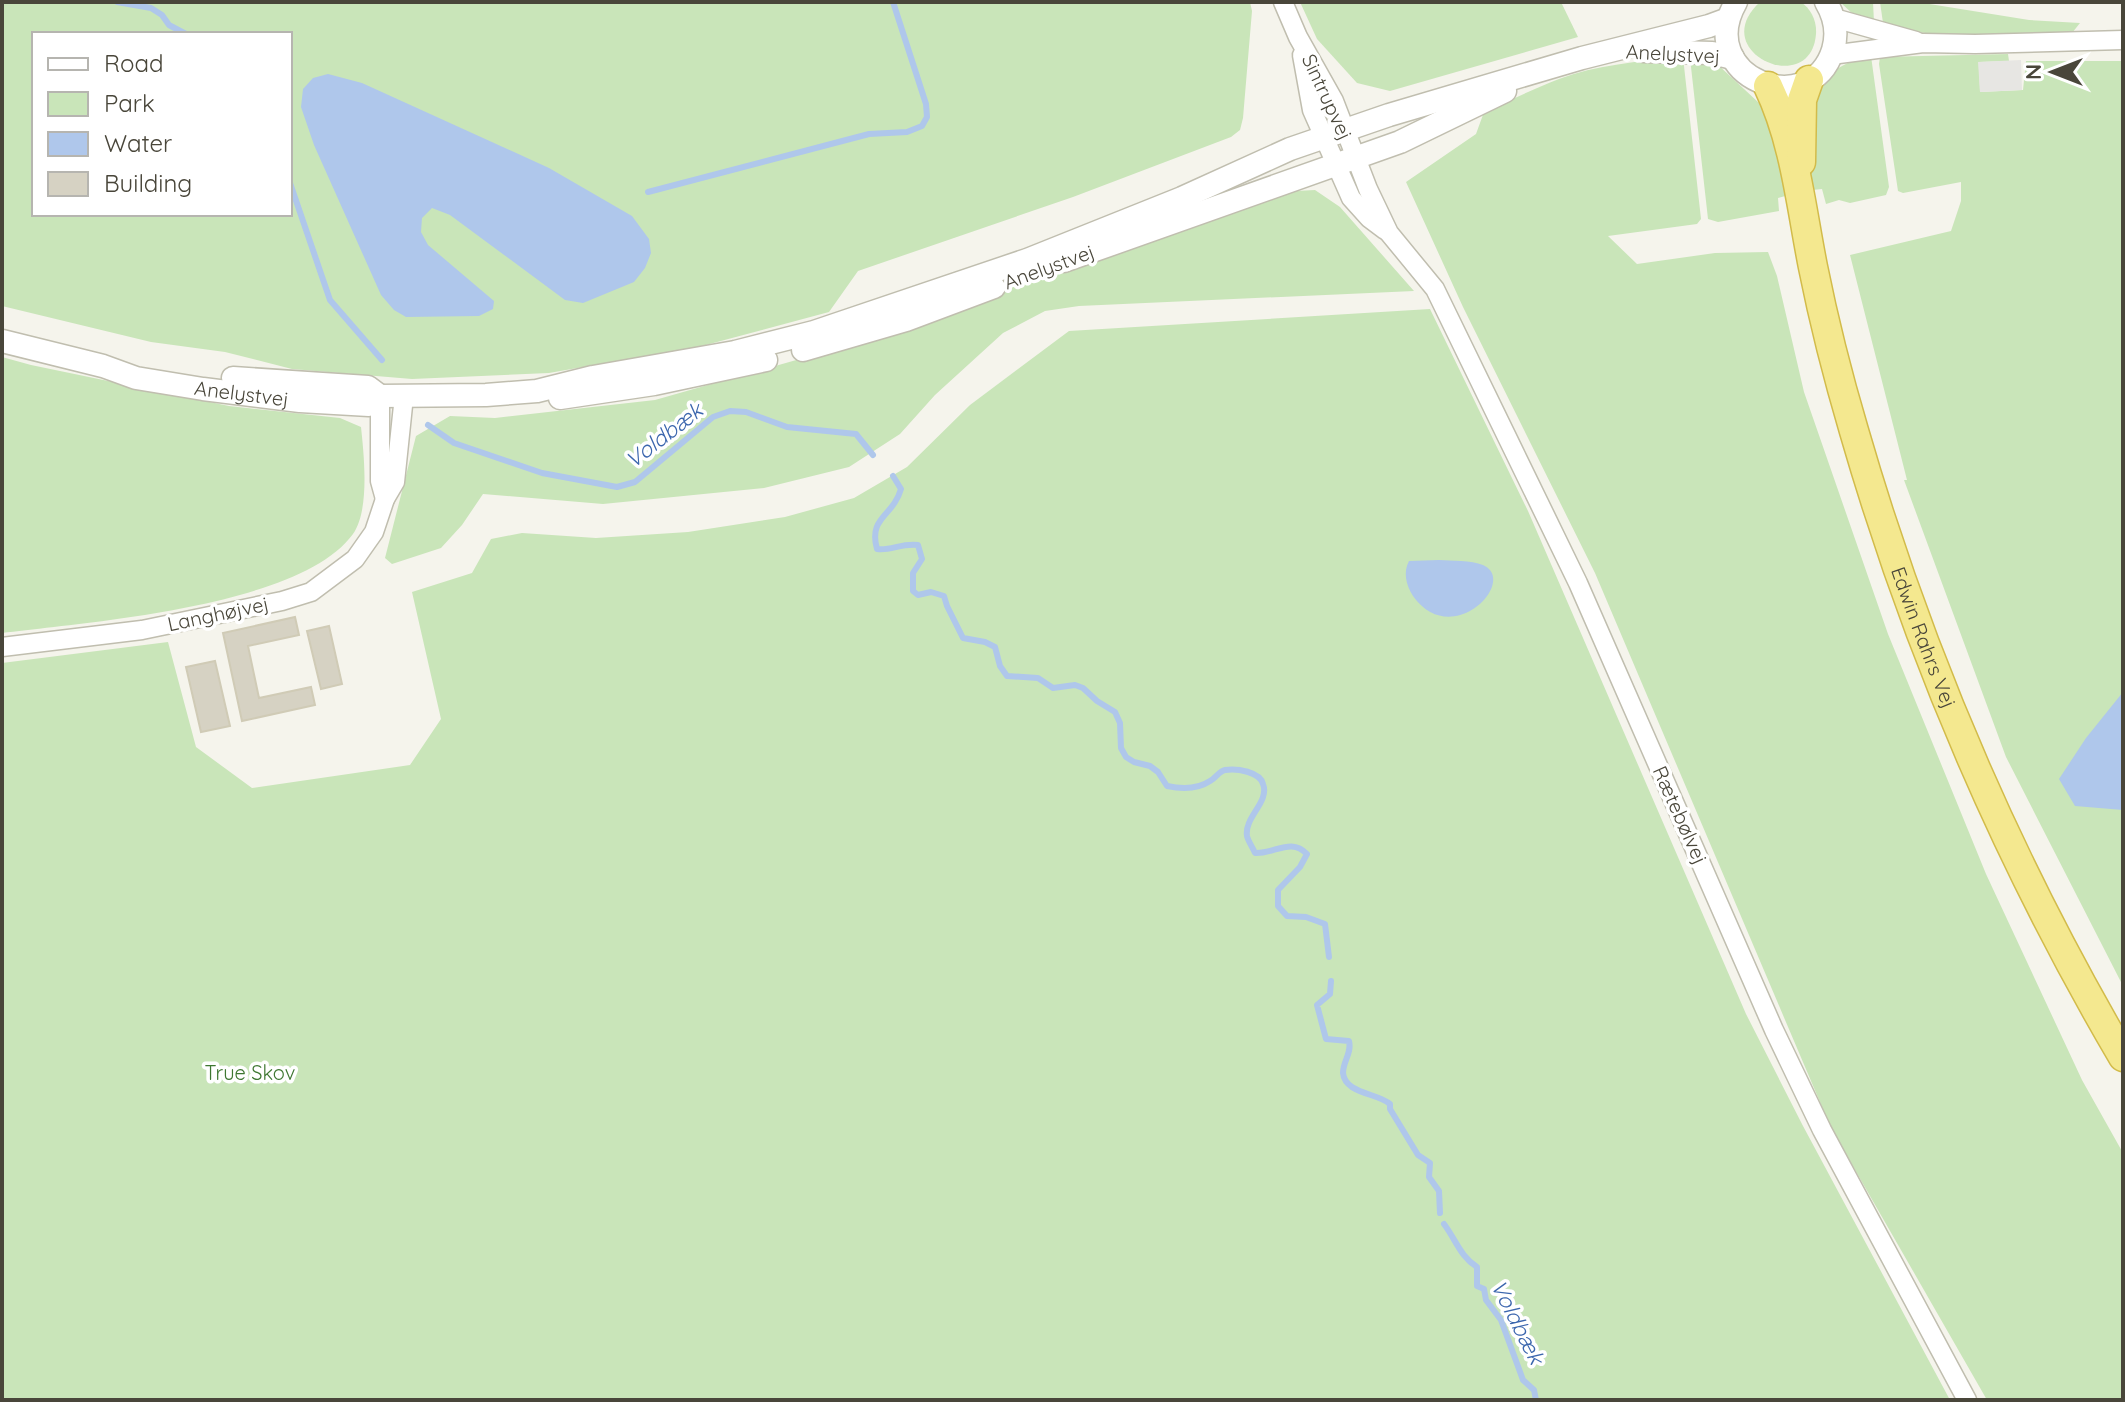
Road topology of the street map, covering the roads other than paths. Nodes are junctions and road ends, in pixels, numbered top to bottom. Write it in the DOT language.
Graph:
graph roads {
  1 [pos="1283,2"];
  2 [pos="1732,10"];
  3 [pos="1830,10"];
  4 [pos="2123,40"];
  5 [pos="1923,43"];
  6 [pos="1614,51"];
  7 [pos="1831,55"];
  8 [pos="1733,58"];
  9 [pos="1545,71"];
  10 [pos="1809,80"];
  11 [pos="1768,86"];
  12 [pos="1334,134"];
  13 [pos="1346,162"];
  14 [pos="1801,191"];
  15 [pos="2,341"];
  16 [pos="537,391"];
  17 [pos="380,396"];
  18 [pos="404,396"];
  19 [pos="385,499"];
  20 [pos="2,647"];
  21 [pos="2123,1057"];
  22 [pos="1967,1400"];
  1 -- 12 [label="street, Sintrupvej"];
  2 -- 6 [label="street, Anelystvej"];
  2 -- 8 [label="street"];
  3 -- 5 [label="street"];
  3 -- 7 [label="street"];
  4 -- 5 [label="street"];
  5 -- 7 [label="street"];
  6 -- 8 [label="street, Anelystvej"];
  6 -- 9 [label="street, Anelystvej"];
  7 -- 10 [label="street"];
  8 -- 11 [label="street"];
  9 -- 12 [label="street, Anelystvej"];
  9 -- 13 [label="street, Anelystvej"];
  10 -- 11 [label="street"];
  10 -- 14 [label="highway"];
  11 -- 14 [label="highway"];
  12 -- 13 [label="street, Sintrupvej"];
  12 -- 16 [label="street, Anelystvej"];
  13 -- 16 [label="street, Anelystvej"];
  13 -- 22 [label="street, Rætebølvej"];
  14 -- 21 [label="highway, Edwin Rahrs Vej"];
  15 -- 17 [label="street, Anelystvej"];
  16 -- 18 [label="street, Anelystvej"];
  17 -- 18 [label="street, Anelystvej"];
  17 -- 19 [label="street, Langhøjvej"];
  18 -- 19 [label="street, Langhøjvej"];
  19 -- 20 [label="street, Langhøjvej"];
}
